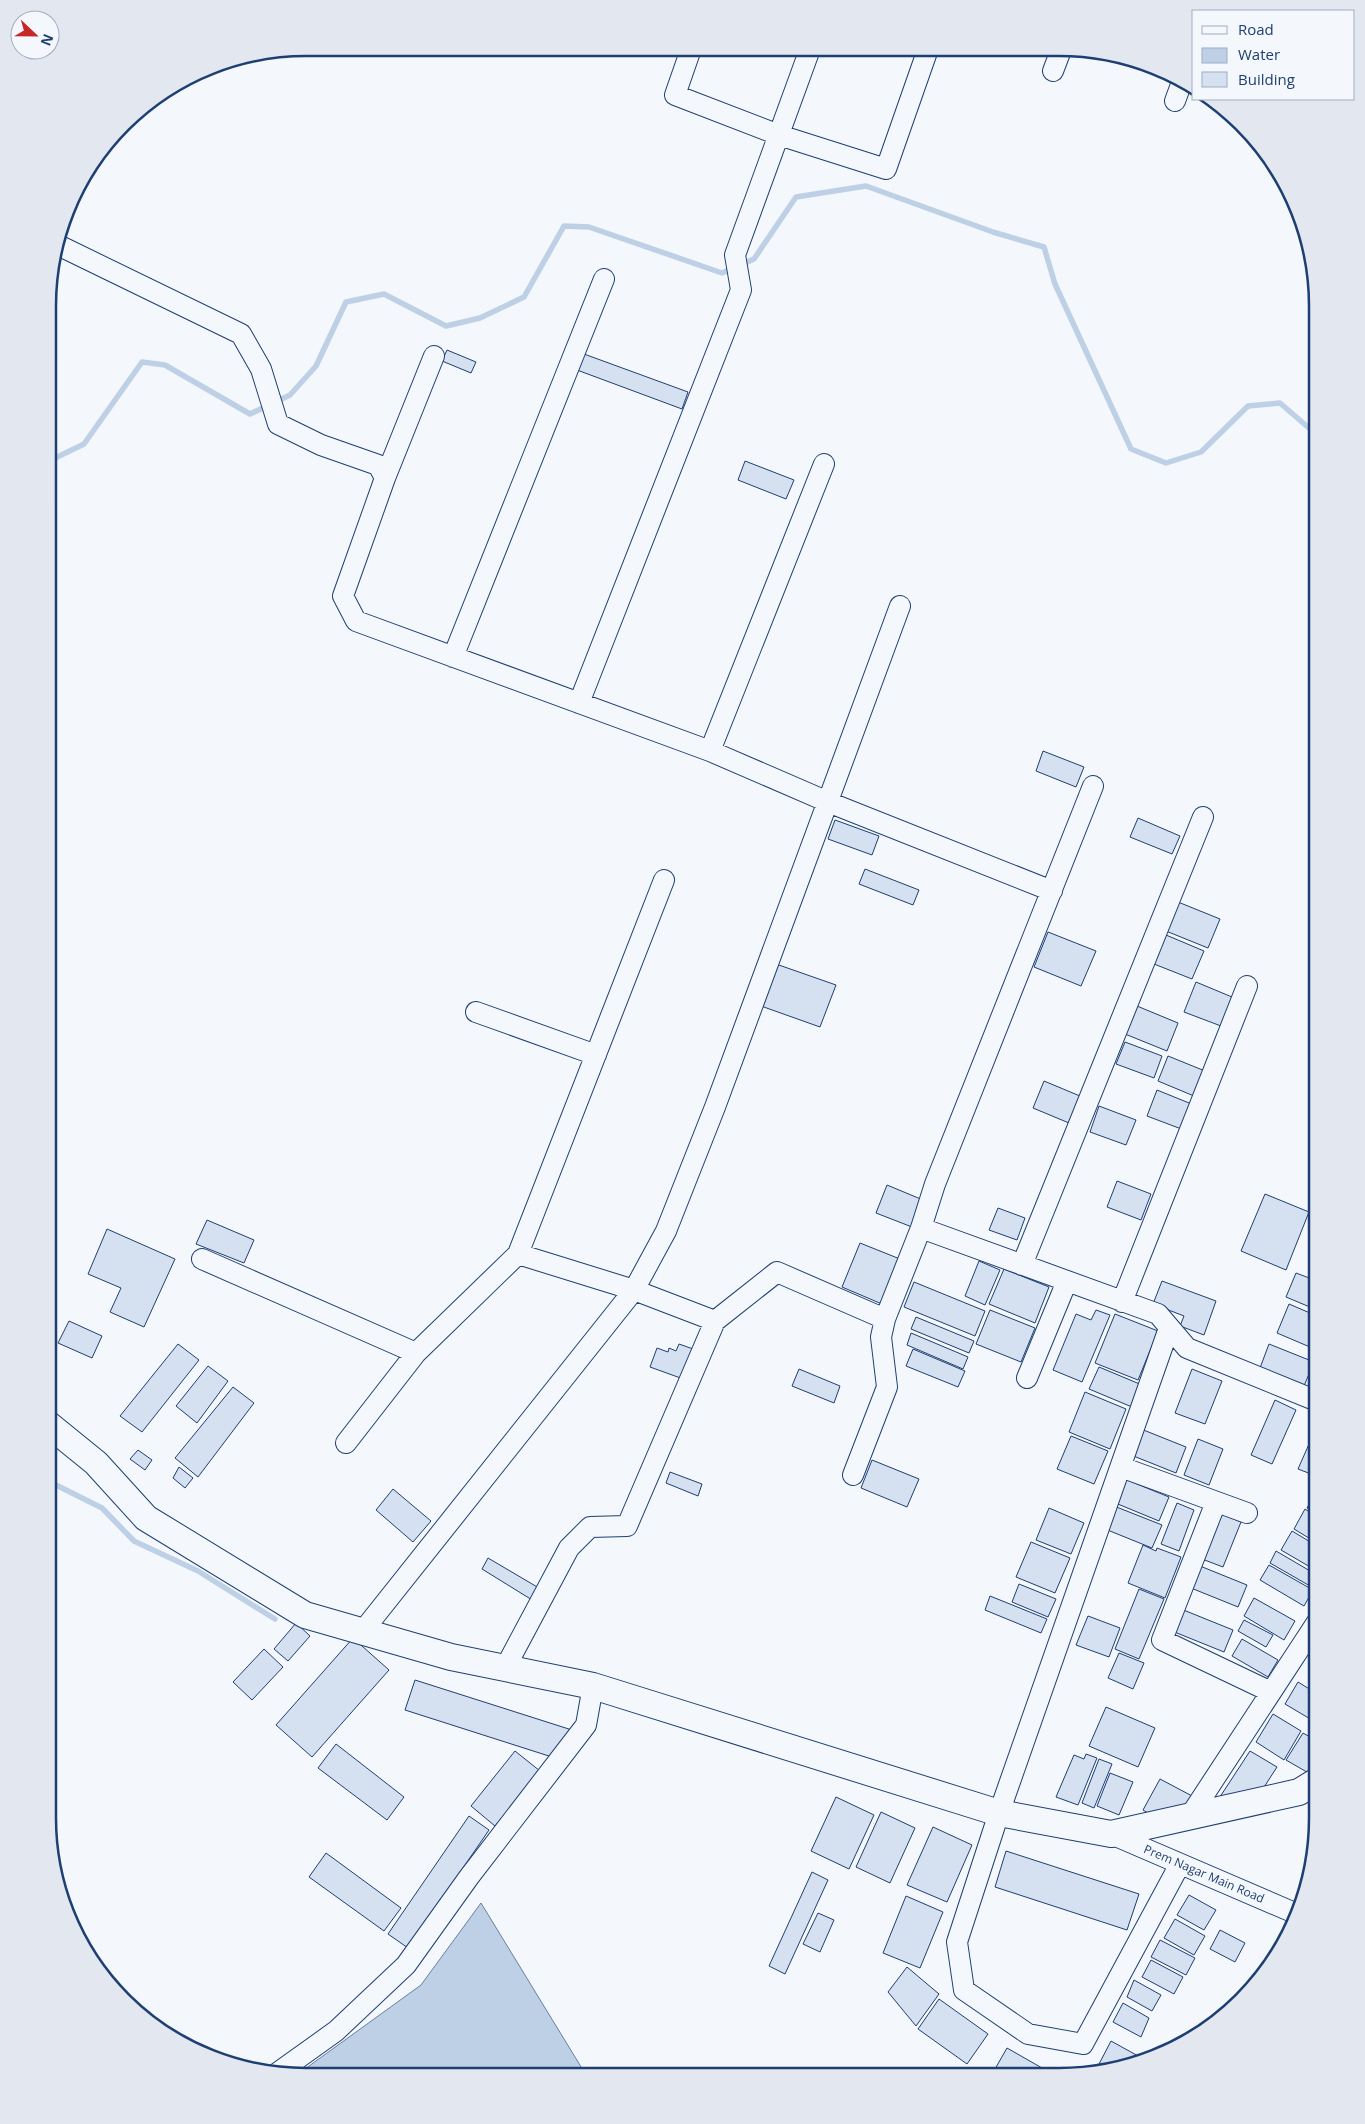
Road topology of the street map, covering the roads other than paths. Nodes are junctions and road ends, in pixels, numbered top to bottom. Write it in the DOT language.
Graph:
graph roads {
  1 [pos="689,56"];
  2 [pos="807,56"];
  3 [pos="926,56"];
  4 [pos="1059,56"];
  5 [pos="1053,71"];
  6 [pos="1180,88"];
  7 [pos="1175,101"];
  8 [pos="779,135"];
  9 [pos="64,248"];
  10 [pos="604,279"];
  11 [pos="434,356"];
  12 [pos="824,464"];
  13 [pos="385,478"];
  14 [pos="900,606"];
  15 [pos="454,657"];
  16 [pos="579,703"];
  17 [pos="710,752"];
  18 [pos="1093,786"];
  19 [pos="828,802"];
  20 [pos="1203,817"];
  21 [pos="664,880"];
  22 [pos="1052,891"];
  23 [pos="1247,986"];
  24 [pos="476,1012"];
  25 [pos="596,1055"];
  26 [pos="921,1228"];
  27 [pos="518,1254"];
  28 [pos="202,1258"];
  29 [pos="1022,1265"];
  30 [pos="1067,1281"];
  31 [pos="634,1290"];
  32 [pos="1122,1302"];
  33 [pos="885,1319"];
  34 [pos="715,1321"];
  35 [pos="1169,1328"];
  36 [pos="416,1353"];
  37 [pos="1027,1378"];
  38 [pos="1309,1398"];
  39 [pos="56,1430"];
  40 [pos="346,1443"];
  41 [pos="1121,1467"];
  42 [pos="853,1475"];
  43 [pos="1216,1502"];
  44 [pos="1247,1513"];
  45 [pos="362,1632"];
  46 [pos="1309,1634"];
  47 [pos="505,1668"];
  48 [pos="592,1686"];
  49 [pos="1271,1692"];
  50 [pos="1309,1786"];
  51 [pos="999,1813"];
  52 [pos="1190,1816"];
  53 [pos="1110,1834"];
  54 [pos="1180,1864"];
  55 [pos="1291,1911"];
  56 [pos="286,2067"];
  1 -- 8 [label="street"];
  2 -- 8 [label="street"];
  3 -- 8 [label="street"];
  4 -- 5 [label="street"];
  6 -- 7 [label="street"];
  8 -- 16 [label="street"];
  9 -- 13 [label="street"];
  10 -- 15 [label="street"];
  11 -- 13 [label="street"];
  12 -- 17 [label="street"];
  13 -- 15 [label="street"];
  14 -- 19 [label="street"];
  15 -- 16 [label="street"];
  16 -- 17 [label="street"];
  17 -- 19 [label="street"];
  18 -- 22 [label="street"];
  19 -- 22 [label="street"];
  19 -- 31 [label="street"];
  20 -- 29 [label="street"];
  21 -- 25 [label="street"];
  22 -- 26 [label="street"];
  23 -- 32 [label="street"];
  24 -- 25 [label="street"];
  25 -- 27 [label="street"];
  26 -- 29 [label="street"];
  26 -- 33 [label="street"];
  27 -- 31 [label="street"];
  27 -- 36 [label="street"];
  28 -- 36 [label="street"];
  29 -- 30 [label="street"];
  30 -- 32 [label="street"];
  30 -- 37 [label="street"];
  31 -- 34 [label="street"];
  31 -- 45 [label="street"];
  32 -- 35 [label="street"];
  33 -- 34 [label="street"];
  33 -- 42 [label="street"];
  34 -- 47 [label="street"];
  35 -- 38 [label="street"];
  35 -- 41 [label="street"];
  36 -- 40 [label="street"];
  39 -- 45 [label="main road"];
  41 -- 43 [label="street"];
  41 -- 51 [label="street"];
  43 -- 44 [label="street"];
  43 -- 49 [label="street"];
  45 -- 47 [label="main road"];
  46 -- 49 [label="street"];
  47 -- 48 [label="main road"];
  48 -- 51 [label="main road"];
  48 -- 56 [label="street"];
  49 -- 52 [label="street"];
  50 -- 52 [label="main road"];
  51 -- 53 [label="main road"];
  51 -- 54 [label="street"];
  52 -- 53 [label="main road"];
  53 -- 54 [label="street, Prem Nagar Main Road"];
  54 -- 55 [label="street, Prem Nagar Main Road"];
}
